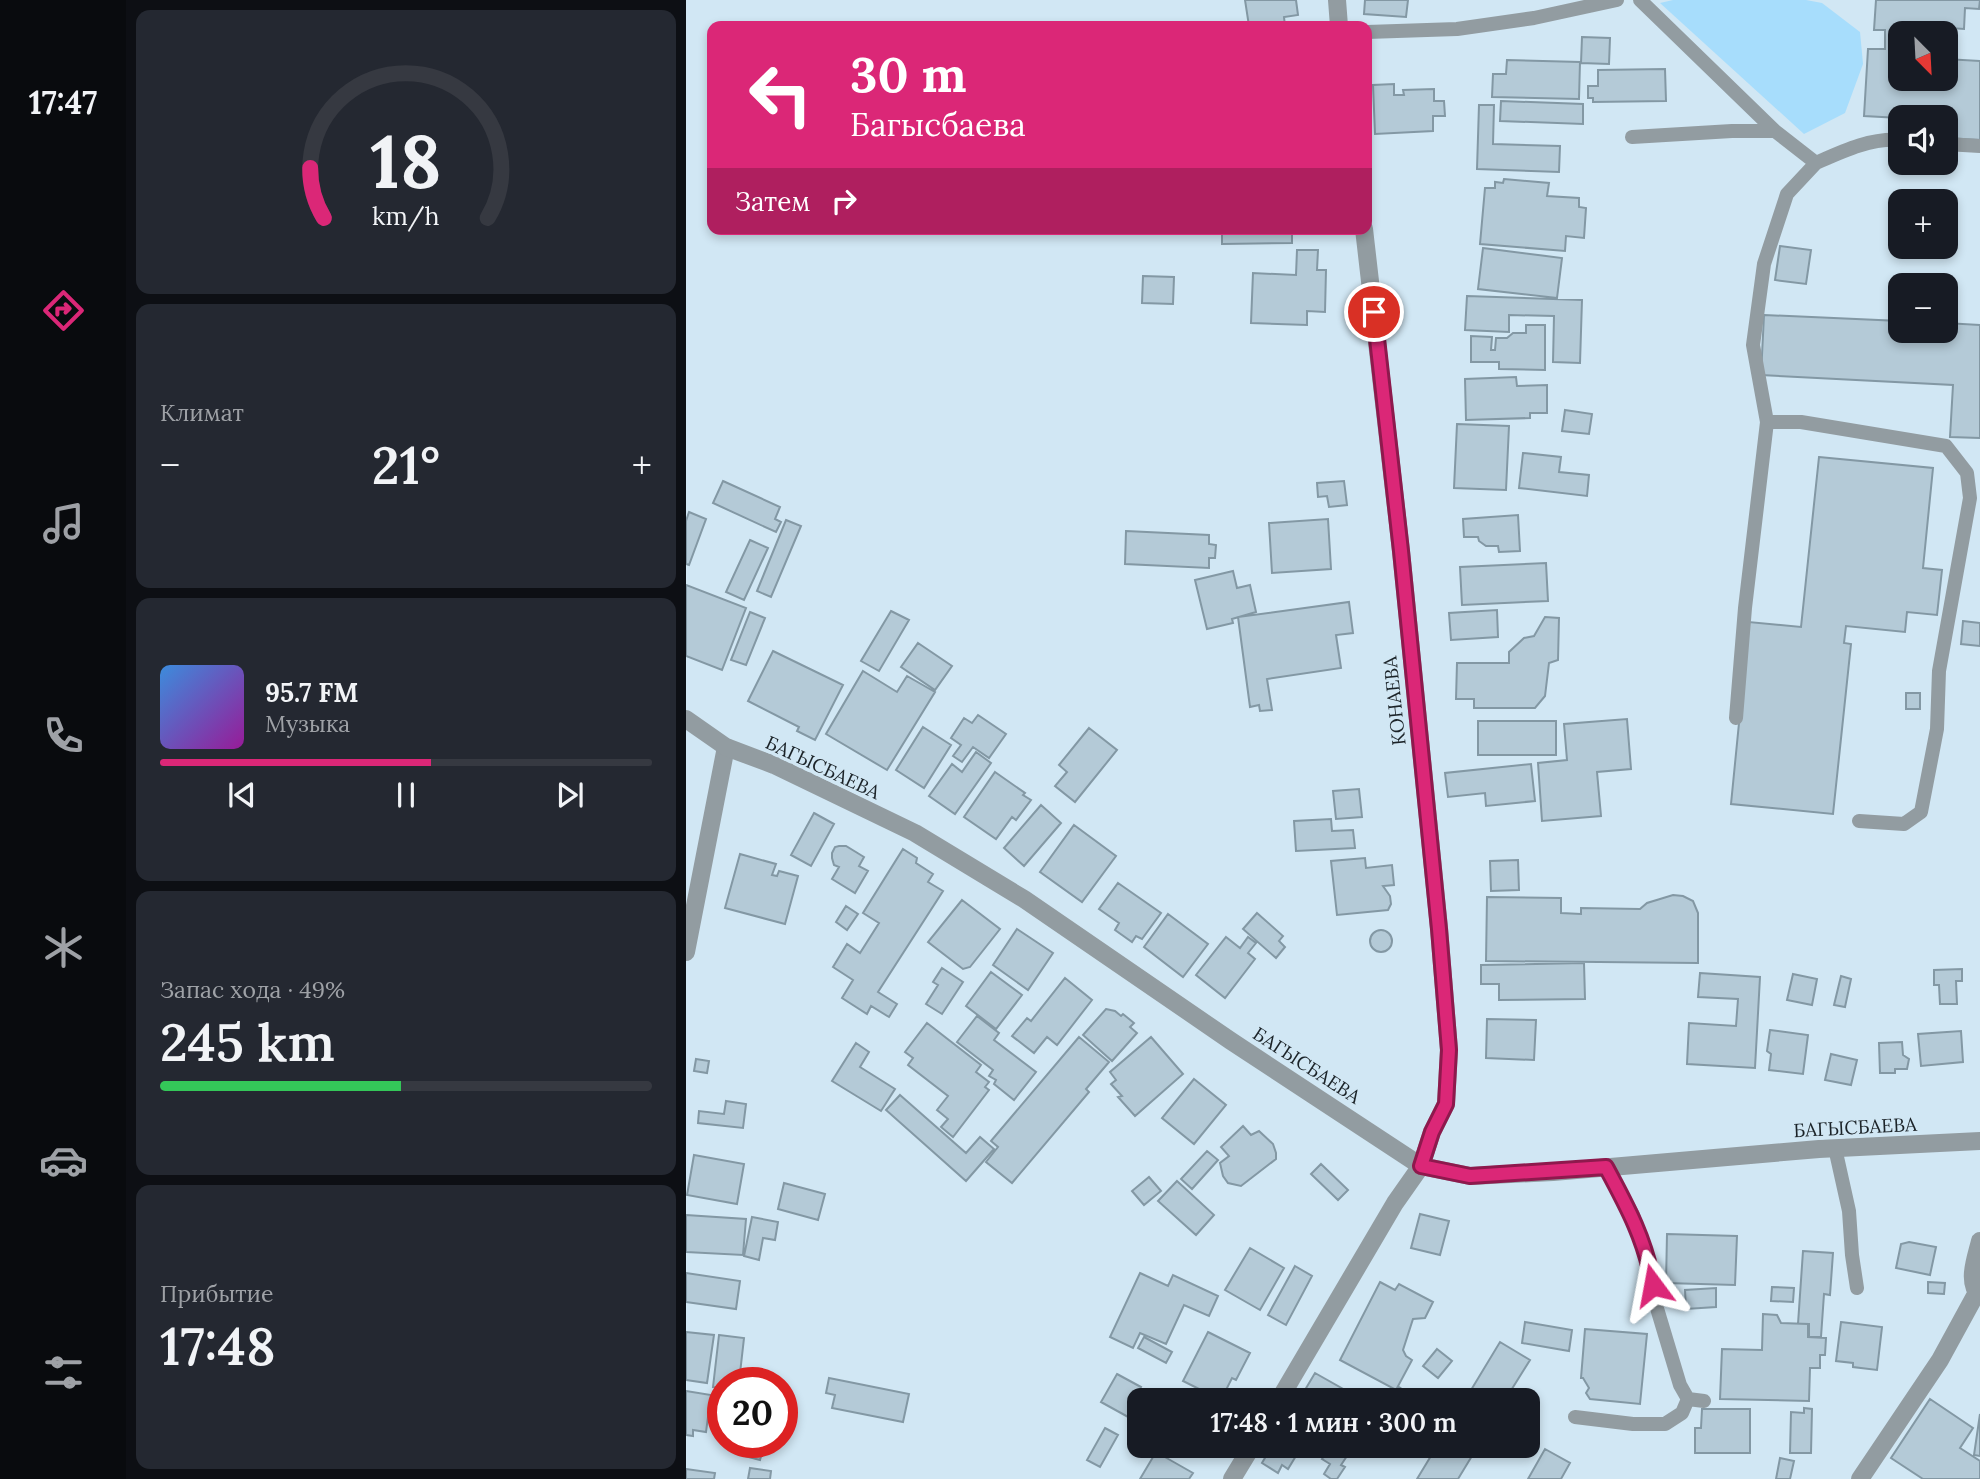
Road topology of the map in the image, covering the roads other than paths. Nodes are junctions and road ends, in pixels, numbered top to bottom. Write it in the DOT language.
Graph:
graph roads {
  1 [pos="1337,0"];
  2 [pos="1617,0"];
  3 [pos="1640,0"];
  4 [pos="1339,21"];
  5 [pos="1372,32"];
  6 [pos="1775,131"];
  7 [pos="1632,137"];
  8 [pos="1888,139"];
  9 [pos="1958,145"];
  10 [pos="1980,146"];
  11 [pos="1816,163"];
  12 [pos="1365,235"];
  13 [pos="1767,422"];
  14 [pos="1736,718"];
  15 [pos="686,719"];
  16 [pos="726,747"];
  17 [pos="1859,821"];
  18 [pos="686,952"];
  19 [pos="1980,1141"];
  20 [pos="1835,1148"];
  21 [pos="1421,1166"];
  22 [pos="1606,1167"];
  23 [pos="1980,1241"];
  24 [pos="1857,1287"];
  25 [pos="1978,1295"];
  26 [pos="1286,1388"];
  27 [pos="1688,1399"];
  28 [pos="1704,1401"];
  29 [pos="1575,1417"];
  30 [pos="1245,1458"];
  31 [pos="1232,1479"];
  32 [pos="1860,1479"];
  1 -- 4 [label="street"];
  2 -- 5 [label="lane"];
  3 -- 6 [label="lane"];
  6 -- 7 [label="lane"];
  6 -- 11 [label="lane"];
  8 -- 11 [label="lane"];
  9 -- 10 [label="lane"];
  11 -- 13 [label="lane"];
  12 -- 21 [label="street, КОНАЕВА"];
  13 -- 14 [label="lane"];
  13 -- 17 [label="lane"];
  15 -- 16 [label="street, БАГЫСБАЕВА"];
  16 -- 18 [label="street"];
  16 -- 21 [label="street, БАГЫСБАЕВА"];
  19 -- 20 [label="street, БАГЫСБАЕВА"];
  20 -- 22 [label="street, БАГЫСБАЕВА"];
  20 -- 24 [label="lane"];
  21 -- 22 [label="street, БАГЫСБАЕВА"];
  21 -- 26 [label="street, КОНАЕВА"];
  22 -- 27 [label="lane"];
  23 -- 25 [label="street"];
  25 -- 32 [label="street"];
  27 -- 28 [label="lane"];
  27 -- 29 [label="lane"];
  30 -- 31 [label="street"];
}
